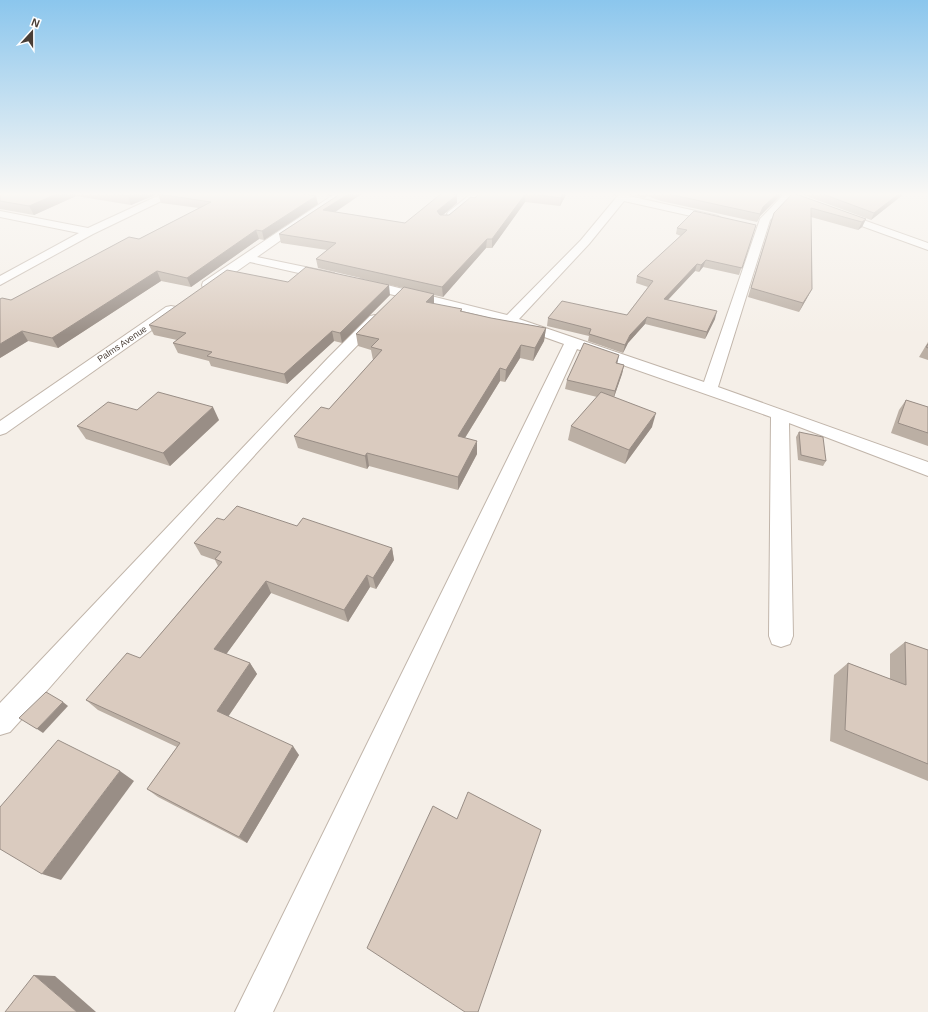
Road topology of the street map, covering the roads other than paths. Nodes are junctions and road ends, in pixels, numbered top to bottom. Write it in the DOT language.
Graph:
graph roads {
  1 [pos="74,240"];
  2 [pos="274,240"];
  3 [pos="586,240"];
  4 [pos="753,240"];
  5 [pos="912,240"];
  6 [pos="928,246"];
  7 [pos="247,258"];
  8 [pos="0,281"];
  9 [pos="199,291"];
  10 [pos="402,292"];
  11 [pos="186,300"];
  12 [pos="510,320"];
  13 [pos="573,342"];
  14 [pos="708,390"];
  15 [pos="780,414"];
  16 [pos="0,429"];
  17 [pos="928,469"];
  18 [pos="781,636"];
  19 [pos="0,722"];
  20 [pos="253,1012"];
  1 -- 8 [label="street"];
  2 -- 7 [label="street"];
  3 -- 12 [label="street"];
  4 -- 14 [label="street"];
  5 -- 6 [label="street"];
  7 -- 9 [label="street"];
  7 -- 10 [label="street"];
  10 -- 12 [label="street"];
  10 -- 19 [label="street"];
  11 -- 16 [label="street, Palms Avenue"];
  12 -- 13 [label="street"];
  13 -- 14 [label="street"];
  13 -- 20 [label="street"];
  14 -- 15 [label="street"];
  15 -- 17 [label="street"];
  15 -- 18 [label="street"];
}
